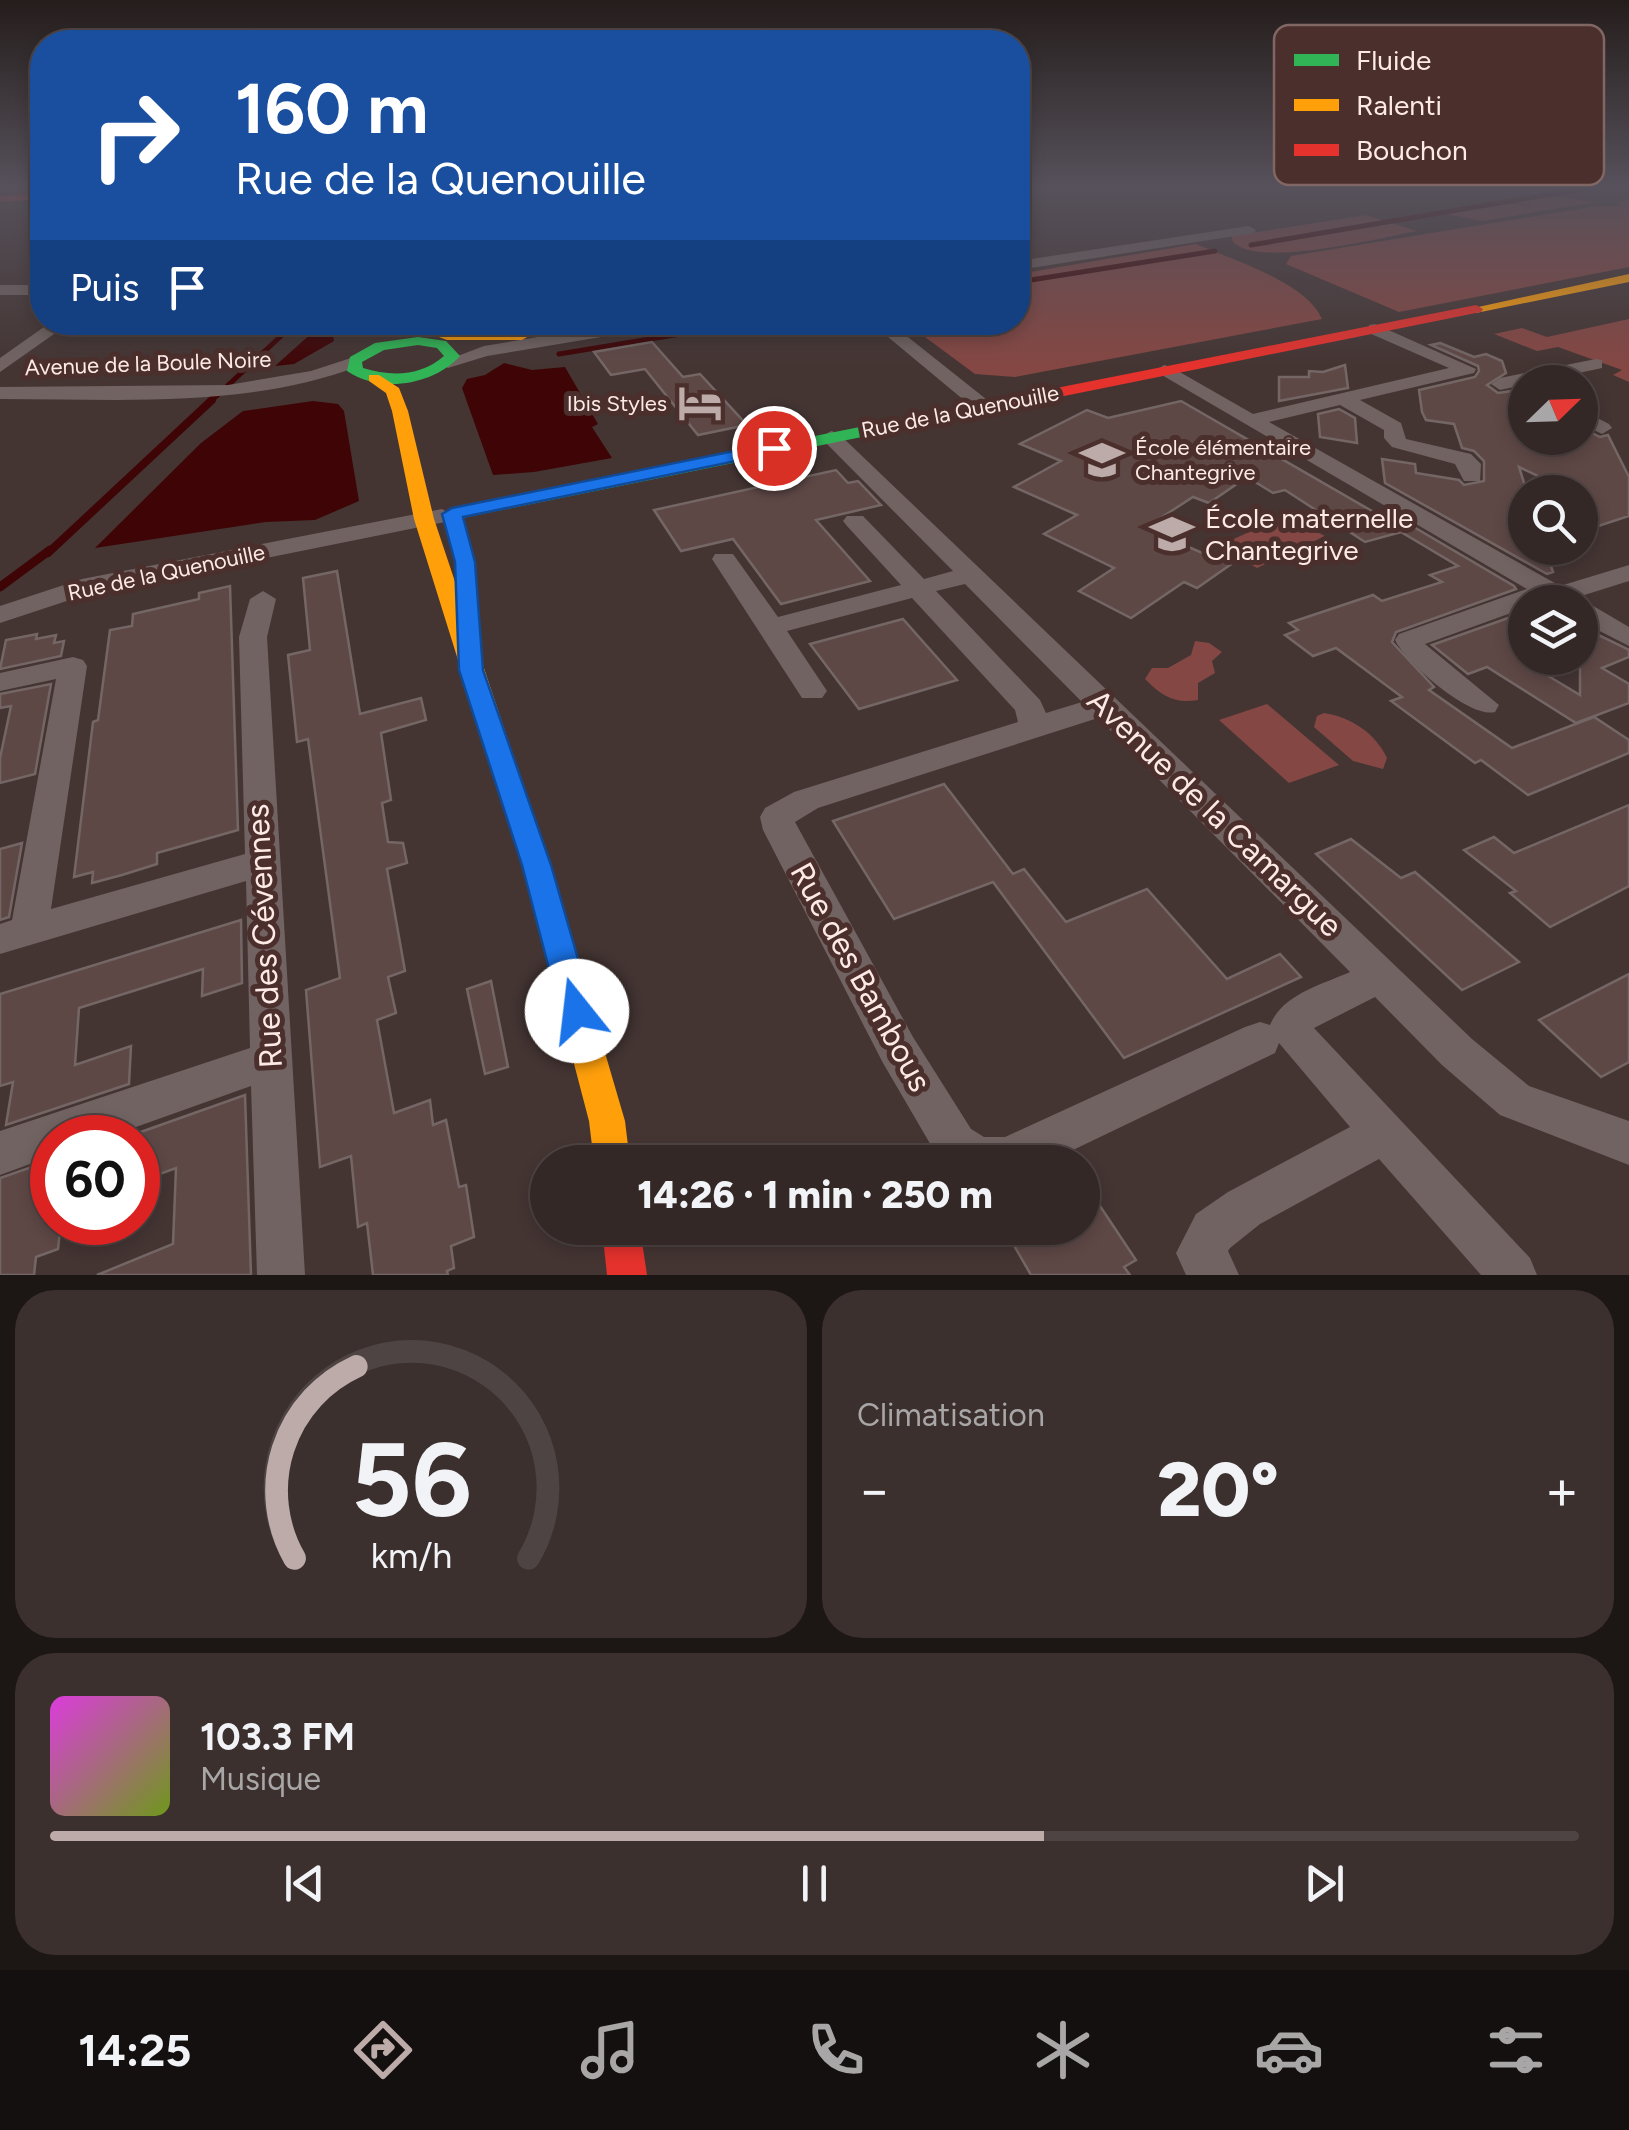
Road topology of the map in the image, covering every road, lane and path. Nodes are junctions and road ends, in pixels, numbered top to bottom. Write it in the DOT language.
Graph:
graph roads {
  1 [pos="1101,246"];
  2 [pos="1130,246"];
  3 [pos="1030,256"];
  4 [pos="1030,264"];
  5 [pos="1629,278"];
  6 [pos="0,290"];
  7 [pos="30,290"];
  8 [pos="1375,328"];
  9 [pos="44,335"];
  10 [pos="376,335"];
  11 [pos="437,335"];
  12 [pos="528,335"];
  13 [pos="582,335"];
  14 [pos="894,335"];
  15 [pos="522,336"];
  16 [pos="427,338"];
  17 [pos="1596,364"];
  18 [pos="0,366"];
  19 [pos="365,366"];
  20 [pos="1467,369"];
  21 [pos="1164,370"];
  22 [pos="424,374"];
  23 [pos="1500,384"];
  24 [pos="1508,388"];
  25 [pos="0,393"];
  26 [pos="1342,398"];
  27 [pos="984,406"];
  28 [pos="1253,420"];
  29 [pos="427,425"];
  30 [pos="1598,426"];
  31 [pos="1602,428"];
  32 [pos="831,437"];
  33 [pos="1472,476"];
  34 [pos="452,513"];
  35 [pos="424,519"];
  36 [pos="855,520"];
  37 [pos="724,559"];
  38 [pos="465,562"];
  39 [pos="1629,572"];
  40 [pos="972,574"];
  41 [pos="1537,585"];
  42 [pos="1598,585"];
  43 [pos="917,589"];
  44 [pos="263,599"];
  45 [pos="1508,614"];
  46 [pos="0,615"];
  47 [pos="1598,620"];
  48 [pos="771,627"];
  49 [pos="1629,638"];
  50 [pos="471,670"];
  51 [pos="0,682"];
  52 [pos="812,691"];
  53 [pos="1484,705"];
  54 [pos="1105,706"];
  55 [pos="1035,727"];
  56 [pos="260,863"];
  57 [pos="15,935"];
  58 [pos="1382,976"];
  59 [pos="1260,1040"];
  60 [pos="270,1060"];
  61 [pos="1384,1132"];
  62 [pos="1629,1143"];
  63 [pos="610,1145"];
  64 [pos="0,1153"];
  65 [pos="623,1245"];
  66 [pos="281,1275"];
  67 [pos="627,1275"];
  68 [pos="1215,1275"];
  69 [pos="1513,1275"];
  1 -- 3 [label="street"];
  2 -- 4 [label="street"];
  5 -- 8 [label="main road, Rue de la Quenouille"];
  6 -- 7 [label="street"];
  8 -- 20 [label="street"];
  8 -- 21 [label="main road, Rue de la Quenouille"];
  9 -- 18 [label="street"];
  10 -- 19 [label="main road"];
  11 -- 15 [label="main road"];
  12 -- 15 [label="street"];
  13 -- 16 [label="street"];
  14 -- 27 [label="street"];
  16 -- 19 [label="main road"];
  16 -- 22 [label="main road"];
  17 -- 23 [label="street"];
  19 -- 22 [label="main road"];
  19 -- 25 [label="street, Avenue de la Boule Noire"];
  19 -- 35 [label="main road"];
  20 -- 23 [label="street"];
  20 -- 26 [label="street"];
  21 -- 27 [label="main road, Rue de la Quenouille"];
  21 -- 28 [label="street"];
  22 -- 29 [label="main road"];
  23 -- 24 [label="street"];
  26 -- 28 [label="street"];
  26 -- 33 [label="street"];
  27 -- 32 [label="main road, Rue de la Quenouille"];
  28 -- 41 [label="street"];
  30 -- 31 [label="street"];
  32 -- 34 [label="main road, Rue de la Quenouille"];
  32 -- 40 [label="street, Avenue de la Camargue"];
  34 -- 35 [label="street, Rue de la Quenouille"];
  35 -- 46 [label="street, Rue de la Quenouille"];
  35 -- 50 [label="main road"];
  36 -- 43 [label="street"];
  37 -- 48 [label="street"];
  38 -- 50 [label="main road"];
  39 -- 42 [label="street"];
  40 -- 43 [label="street"];
  40 -- 54 [label="street, Avenue de la Camargue"];
  43 -- 48 [label="street"];
  43 -- 55 [label="street"];
  44 -- 56 [label="street, Rue des Cévennes"];
  45 -- 53 [label="street"];
  47 -- 49 [label="street"];
  48 -- 52 [label="street"];
  50 -- 63 [label="main road"];
  51 -- 57 [label="street"];
  54 -- 55 [label="street, Rue des Bambous"];
  54 -- 58 [label="street, Avenue de la Camargue"];
  55 -- 59 [label="street, Rue des Bambous"];
  56 -- 57 [label="street"];
  56 -- 60 [label="street, Rue des Cévennes"];
  58 -- 61 [label="street"];
  58 -- 62 [label="street, Avenue de la Camargue"];
  60 -- 64 [label="street"];
  60 -- 66 [label="street, Rue des Cévennes"];
  61 -- 68 [label="street"];
  61 -- 69 [label="street"];
  65 -- 67 [label="main road"];
}
